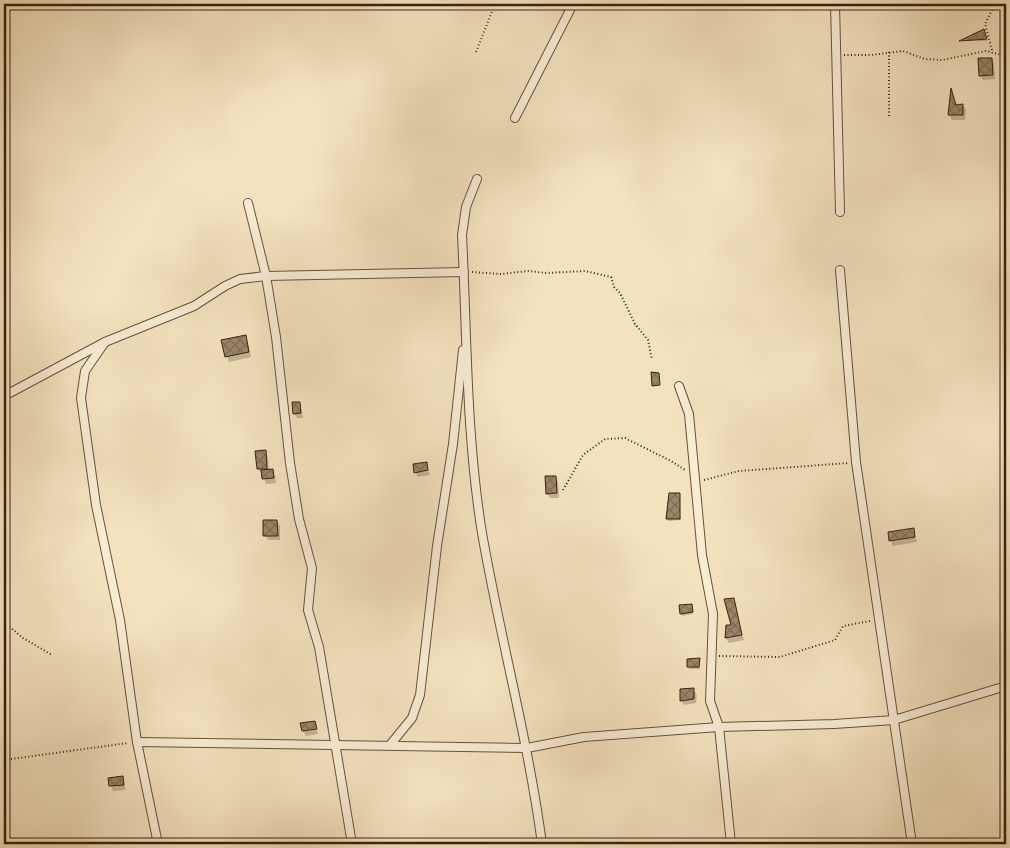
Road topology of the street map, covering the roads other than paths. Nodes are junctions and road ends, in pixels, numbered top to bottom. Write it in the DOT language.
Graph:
graph roads {
  1 [pos="573,4"];
  2 [pos="835,4"];
  3 [pos="515,118"];
  4 [pos="477,179"];
  5 [pos="248,204"];
  6 [pos="840,212"];
  7 [pos="840,270"];
  8 [pos="464,272"];
  9 [pos="266,276"];
  10 [pos="465,283"];
  11 [pos="106,342"];
  12 [pos="678,386"];
  13 [pos="4,396"];
  14 [pos="1006,686"];
  15 [pos="894,720"];
  16 [pos="718,727"];
  17 [pos="137,742"];
  18 [pos="390,745"];
  19 [pos="335,746"];
  20 [pos="527,748"];
  21 [pos="158,844"];
  22 [pos="352,844"];
  23 [pos="542,844"];
  24 [pos="730,844"];
  25 [pos="912,844"];
  1 -- 3 [label="street"];
  2 -- 6 [label="street"];
  4 -- 8 [label="street"];
  5 -- 9 [label="street"];
  7 -- 15 [label="street"];
  8 -- 9 [label="street"];
  8 -- 10 [label="street"];
  9 -- 11 [label="street"];
  9 -- 19 [label="street"];
  10 -- 18 [label="street"];
  10 -- 20 [label="street"];
  11 -- 13 [label="street"];
  11 -- 17 [label="street"];
  12 -- 16 [label="street"];
  14 -- 15 [label="street"];
  15 -- 16 [label="street"];
  15 -- 25 [label="street"];
  16 -- 20 [label="street"];
  16 -- 24 [label="street"];
  17 -- 19 [label="street"];
  17 -- 21 [label="street"];
  18 -- 19 [label="street"];
  18 -- 20 [label="street"];
  19 -- 22 [label="street"];
  20 -- 23 [label="street"];
}
